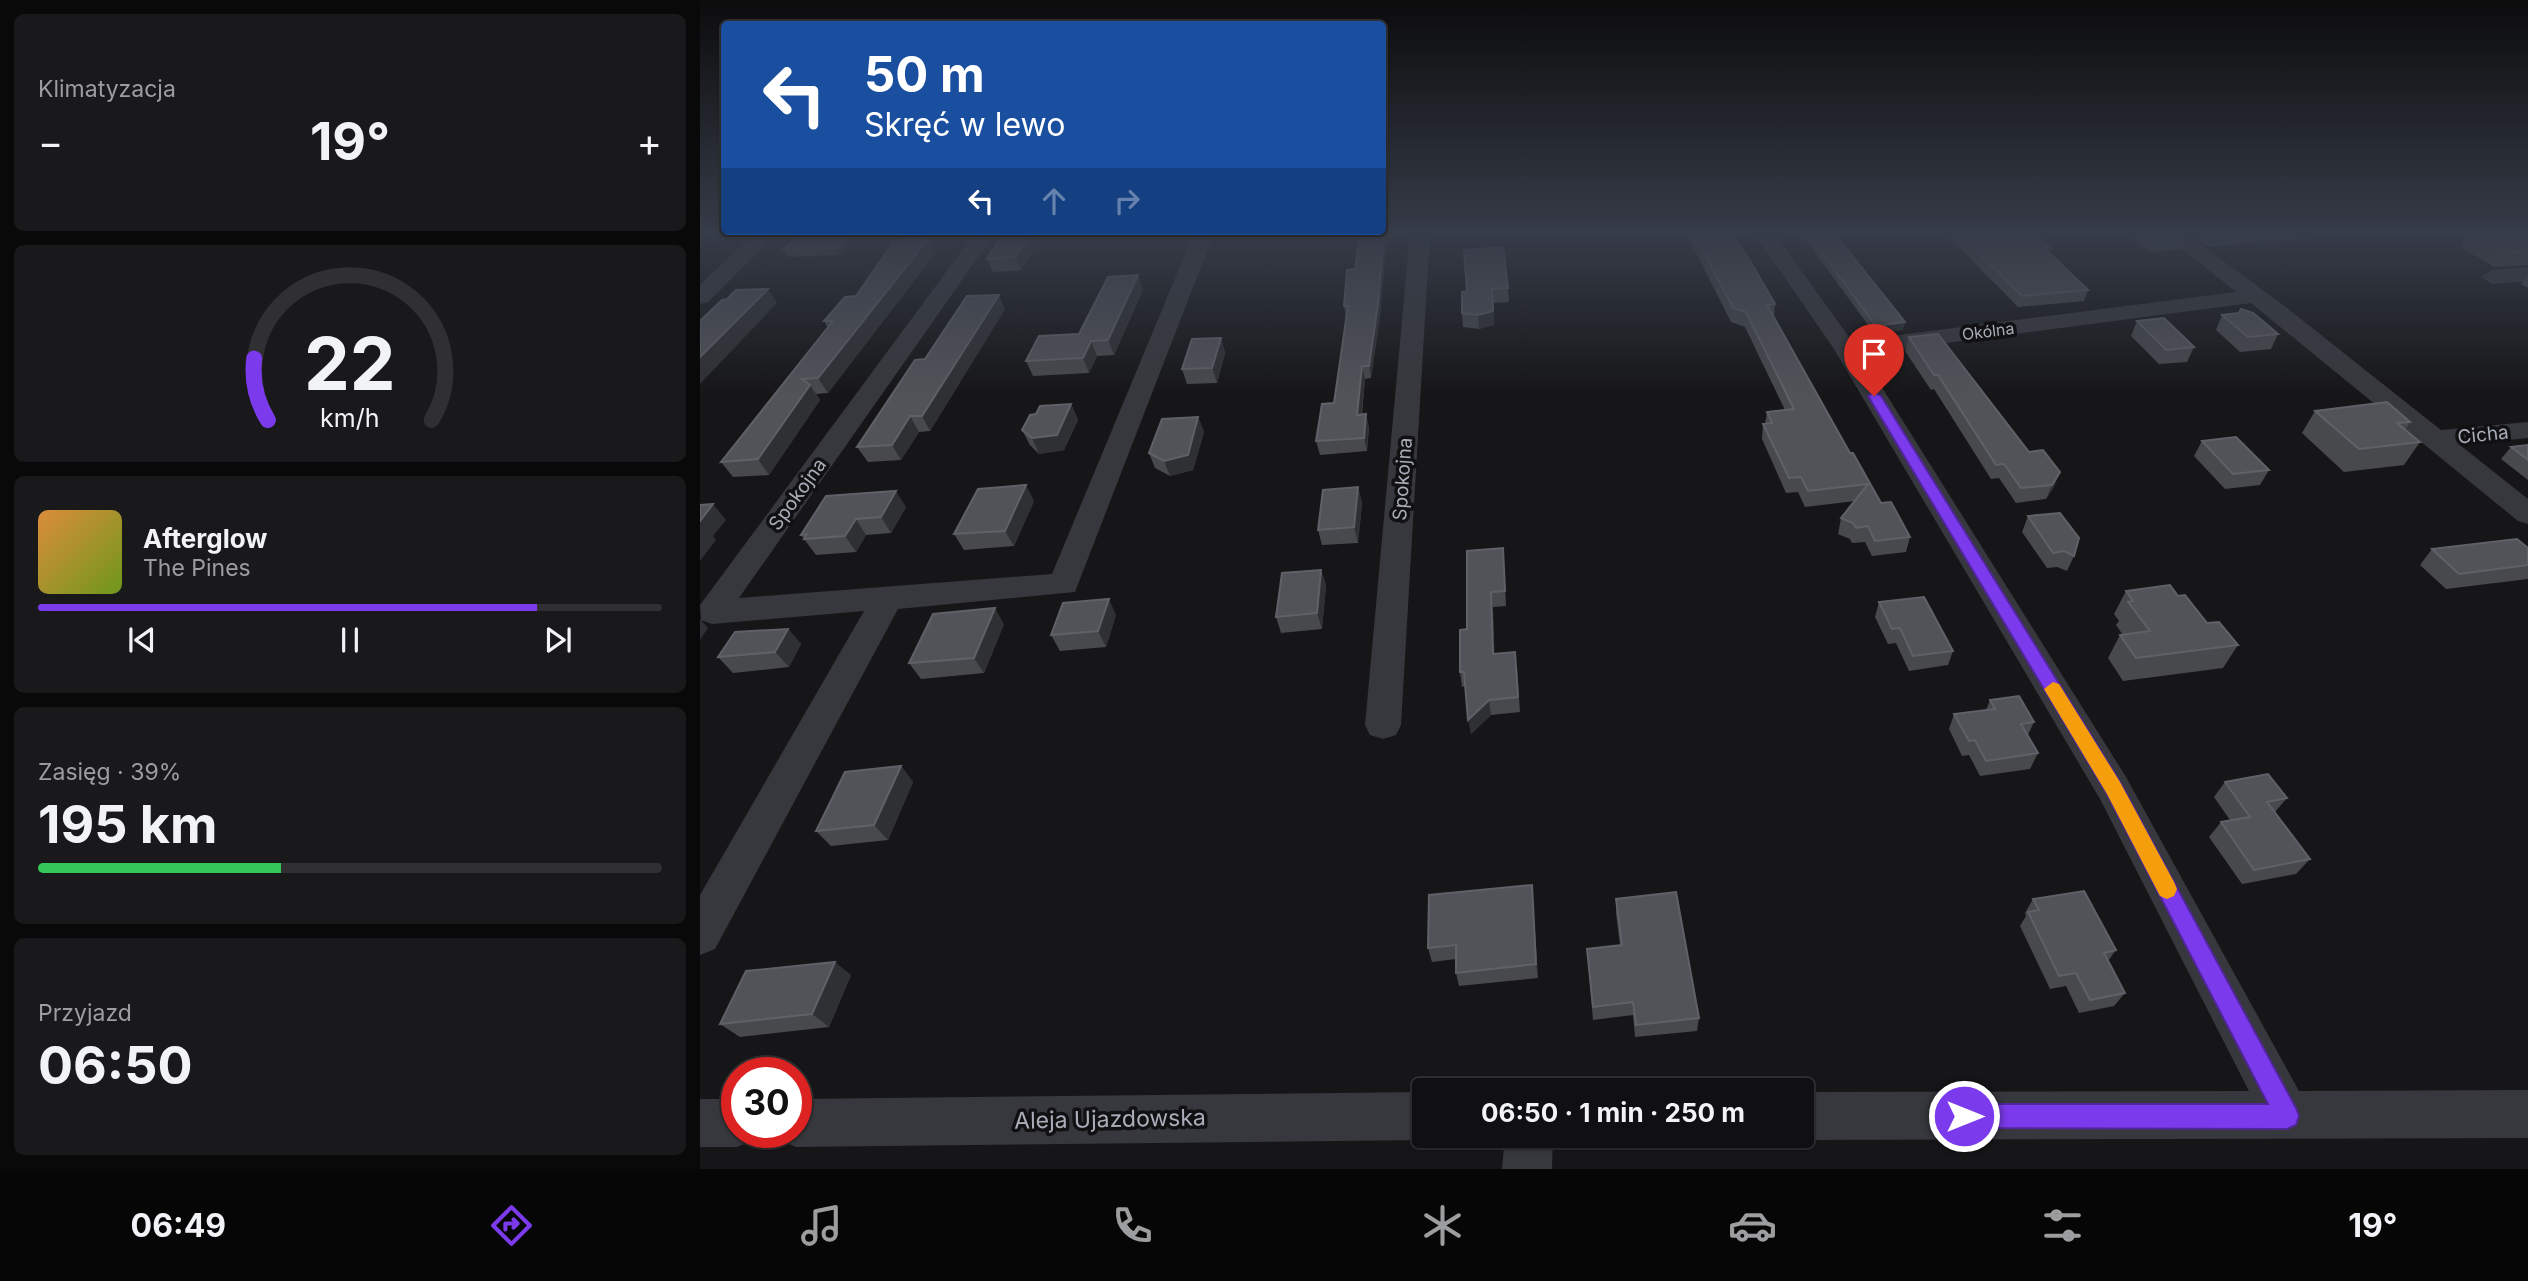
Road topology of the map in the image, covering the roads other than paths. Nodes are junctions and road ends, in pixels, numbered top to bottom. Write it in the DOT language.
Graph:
graph roads {
  1 [pos="946,288"];
  2 [pos="1182,288"];
  3 [pos="1416,288"];
  4 [pos="1803,288"];
  5 [pos="2244,288"];
  6 [pos="2255,296"];
  7 [pos="1846,349"];
  8 [pos="2528,430"];
  9 [pos="2437,439"];
  10 [pos="2528,514"];
  11 [pos="887,599"];
  12 [pos="1383,725"];
  13 [pos="700,934"];
  14 [pos="2528,1114"];
  15 [pos="1412,1116"];
  16 [pos="1814,1116"];
  17 [pos="2287,1116"];
  18 [pos="812,1122"];
  19 [pos="721,1123"];
  20 [pos="700,1124"];
  21 [pos="1528,1148"];
  22 [pos="1527,1169"];
  1 -- 11 [label="street, Spokojna"];
  2 -- 11 [label="street, Spokojna"];
  3 -- 12 [label="street, Spokojna"];
  4 -- 7 [label="street"];
  5 -- 6 [label="street"];
  6 -- 7 [label="street, Okólna"];
  6 -- 9 [label="street"];
  7 -- 17 [label="street"];
  8 -- 9 [label="street, Cicha"];
  9 -- 10 [label="street"];
  11 -- 13 [label="street"];
  14 -- 17 [label="street"];
  15 -- 18 [label="street, Aleja Ujazdowska"];
  16 -- 17 [label="street"];
  19 -- 20 [label="street"];
  21 -- 22 [label="street"];
}
